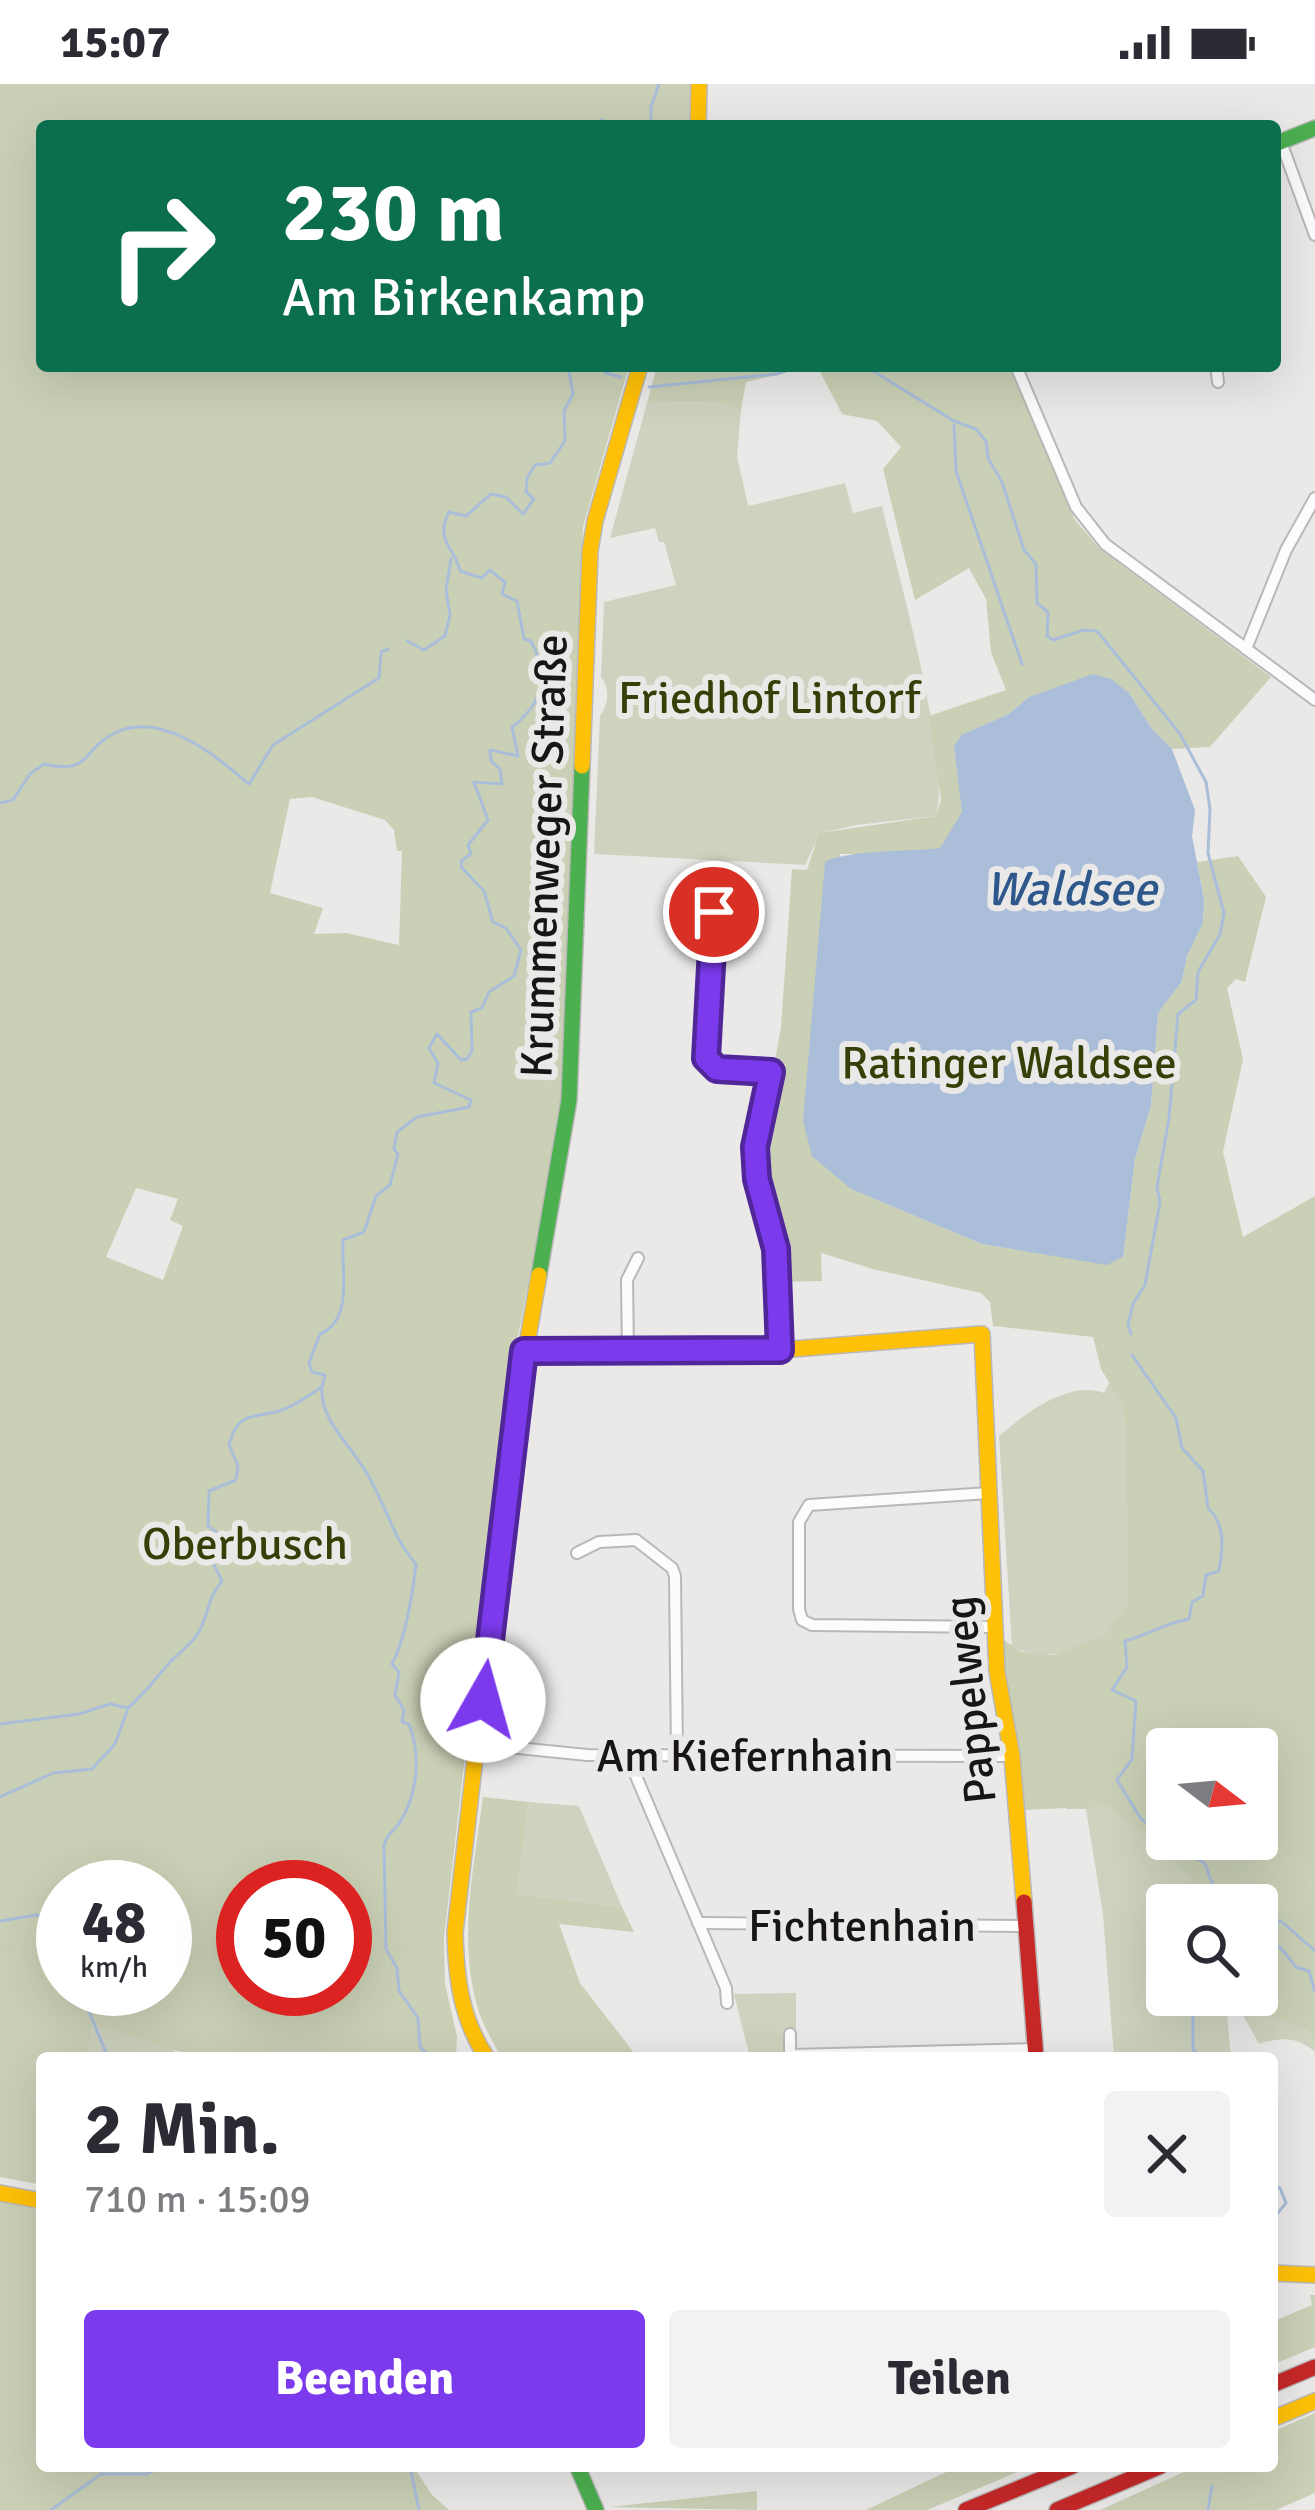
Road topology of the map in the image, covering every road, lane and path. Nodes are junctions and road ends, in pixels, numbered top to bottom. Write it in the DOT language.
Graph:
graph roads {
  1 [pos="699,84"];
  2 [pos="698,120"];
  3 [pos="1315,128"];
  4 [pos="1281,142"];
  5 [pos="1281,150"];
  6 [pos="1315,235"];
  7 [pos="638,372"];
  8 [pos="1019,372"];
  9 [pos="1217,372"];
  10 [pos="1218,382"];
  11 [pos="1315,498"];
  12 [pos="1246,649"];
  13 [pos="1315,700"];
  14 [pos="714,912"];
  15 [pos="638,1258"];
  16 [pos="780,1350"];
  17 [pos="524,1351"];
  18 [pos="628,1352"];
  19 [pos="988,1493"];
  20 [pos="577,1553"];
  21 [pos="994,1628"];
  22 [pos="478,1744"];
  23 [pos="627,1755"];
  24 [pos="677,1756"];
  25 [pos="1012,1756"];
  26 [pos="698,1923"];
  27 [pos="1026,1926"];
  28 [pos="727,2002"];
  29 [pos="790,2034"];
  30 [pos="485,2052"];
  31 [pos="790,2052"];
  32 [pos="1036,2052"];
  33 [pos="0,2193"];
  34 [pos="36,2200"];
  35 [pos="1278,2272"];
  36 [pos="1315,2275"];
  37 [pos="1315,2367"];
  38 [pos="1278,2382"];
  39 [pos="1315,2401"];
  40 [pos="1278,2416"];
  41 [pos="580,2472"];
  42 [pos="1058,2472"];
  43 [pos="1147,2472"];
  44 [pos="596,2510"];
  45 [pos="966,2510"];
  46 [pos="1058,2510"];
  1 -- 2 [label="main road"];
  3 -- 4 [label="main road"];
  5 -- 6 [label="street"];
  7 -- 17 [label="main road, Krummenweger Straße"];
  8 -- 12 [label="street"];
  9 -- 10 [label="street"];
  11 -- 12 [label="street"];
  12 -- 13 [label="street"];
  14 -- 16 [label="street"];
  15 -- 18 [label="street"];
  16 -- 18 [label="main road"];
  16 -- 19 [label="main road, Pappelweg"];
  17 -- 18 [label="main road"];
  17 -- 22 [label="main road, Krummenweger Straße"];
  19 -- 21 [label="main road, Pappelweg"];
  19 -- 21 [label="street"];
  20 -- 24 [label="street"];
  21 -- 25 [label="main road, Pappelweg"];
  22 -- 23 [label="street, Am Kiefernhain"];
  22 -- 30 [label="main road, Krummenweger Straße"];
  23 -- 24 [label="street, Am Kiefernhain"];
  23 -- 26 [label="street"];
  24 -- 25 [label="street, Am Kiefernhain"];
  25 -- 27 [label="main road, Pappelweg"];
  26 -- 27 [label="street, Fichtenhain"];
  26 -- 28 [label="street"];
  27 -- 32 [label="main road, Pappelweg"];
  29 -- 31 [label="street"];
  33 -- 34 [label="main road"];
  35 -- 36 [label="main road"];
  37 -- 38 [label="main road"];
  39 -- 40 [label="main road"];
  41 -- 44 [label="main road"];
  42 -- 45 [label="main road"];
  43 -- 46 [label="main road"];
}
